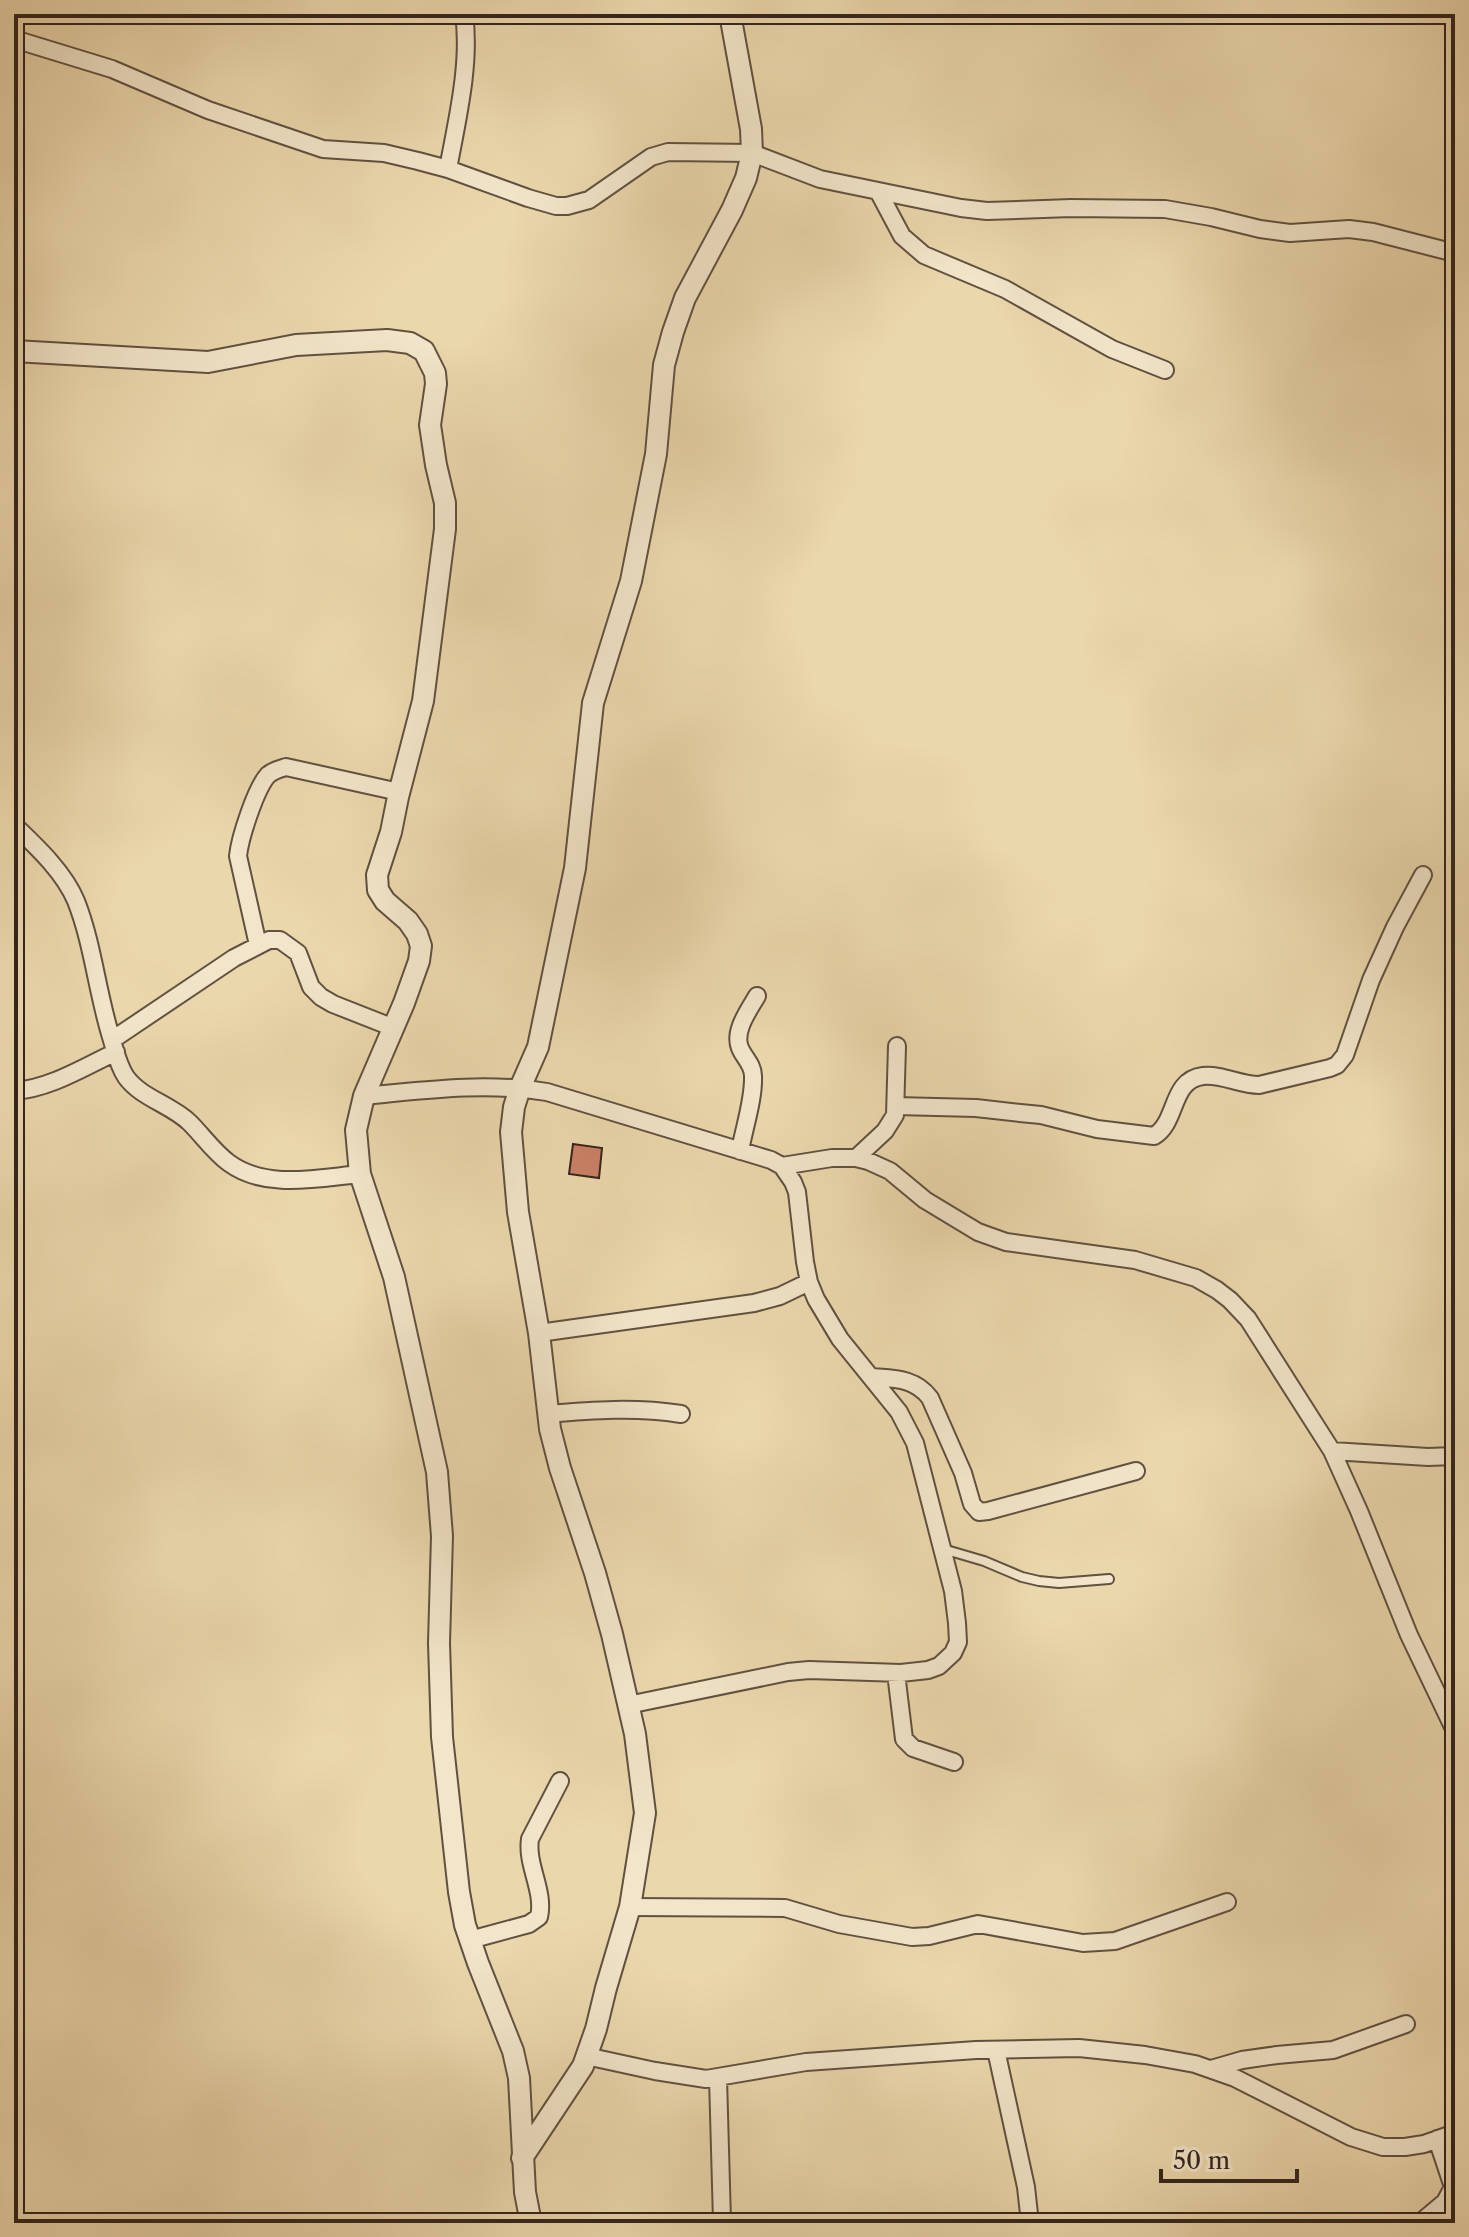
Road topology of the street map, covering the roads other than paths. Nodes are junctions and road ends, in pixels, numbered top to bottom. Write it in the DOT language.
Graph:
graph roads {
  1 [pos="464,14"];
  2 [pos="730,14"];
  3 [pos="14,39"];
  4 [pos="752,153"];
  5 [pos="448,169"];
  6 [pos="878,191"];
  7 [pos="1455,251"];
  8 [pos="14,351"];
  9 [pos="1165,370"];
  10 [pos="399,792"];
  11 [pos="14,825"];
  12 [pos="1423,875"];
  13 [pos="258,945"];
  14 [pos="757,996"];
  15 [pos="394,1028"];
  16 [pos="114,1046"];
  17 [pos="897,1046"];
  18 [pos="520,1088"];
  19 [pos="14,1091"];
  20 [pos="364,1096"];
  21 [pos="896,1106"];
  22 [pos="740,1151"];
  23 [pos="856,1158"];
  24 [pos="782,1166"];
  25 [pos="360,1174"];
  26 [pos="809,1282"];
  27 [pos="539,1333"];
  28 [pos="871,1377"];
  29 [pos="548,1414"];
  30 [pos="681,1414"];
  31 [pos="1332,1451"];
  32 [pos="1455,1456"];
  33 [pos="1136,1471"];
  34 [pos="942,1548"];
  35 [pos="1109,1579"];
  36 [pos="896,1673"];
  37 [pos="628,1705"];
  38 [pos="1455,1731"];
  39 [pos="954,1762"];
  40 [pos="560,1781"];
  41 [pos="1227,1902"];
  42 [pos="630,1907"];
  43 [pos="470,1940"];
  44 [pos="1406,2024"];
  45 [pos="996,2050"];
  46 [pos="586,2056"];
  47 [pos="1210,2069"];
  48 [pos="718,2078"];
  49 [pos="1455,2133"];
  50 [pos="1437,2139"];
  51 [pos="522,2158"];
  52 [pos="722,2221"];
  53 [pos="531,2223"];
  54 [pos="1030,2223"];
  55 [pos="1420,2223"];
  1 -- 5 [label="street"];
  2 -- 4 [label="street"];
  3 -- 5 [label="street"];
  4 -- 5 [label="street"];
  4 -- 6 [label="street"];
  4 -- 18 [label="street"];
  6 -- 7 [label="street"];
  6 -- 9 [label="street"];
  8 -- 10 [label="street"];
  10 -- 13 [label="street"];
  10 -- 15 [label="street"];
  11 -- 16 [label="street"];
  12 -- 21 [label="street"];
  13 -- 15 [label="street"];
  13 -- 16 [label="street"];
  14 -- 22 [label="street"];
  15 -- 20 [label="street"];
  16 -- 19 [label="street"];
  16 -- 25 [label="street"];
  17 -- 21 [label="street"];
  18 -- 20 [label="street"];
  18 -- 22 [label="street"];
  18 -- 27 [label="street"];
  20 -- 25 [label="street"];
  21 -- 23 [label="street"];
  22 -- 24 [label="street"];
  23 -- 24 [label="street"];
  23 -- 31 [label="street"];
  24 -- 26 [label="street"];
  25 -- 43 [label="street"];
  26 -- 27 [label="street"];
  26 -- 28 [label="street"];
  27 -- 29 [label="street"];
  28 -- 33 [label="street"];
  28 -- 34 [label="street"];
  29 -- 30 [label="street"];
  29 -- 37 [label="street"];
  31 -- 32 [label="street"];
  31 -- 38 [label="street"];
  34 -- 35 [label="lane"];
  34 -- 36 [label="street"];
  36 -- 37 [label="street"];
  36 -- 39 [label="street"];
  37 -- 42 [label="street"];
  40 -- 43 [label="street"];
  41 -- 42 [label="street"];
  42 -- 46 [label="street"];
  43 -- 51 [label="street"];
  44 -- 47 [label="street"];
  45 -- 47 [label="street"];
  45 -- 48 [label="street"];
  45 -- 54 [label="street"];
  46 -- 48 [label="street"];
  46 -- 51 [label="street"];
  47 -- 50 [label="street"];
  48 -- 52 [label="street"];
  49 -- 50 [label="street"];
  50 -- 55 [label="street"];
  51 -- 53 [label="street"];
}
